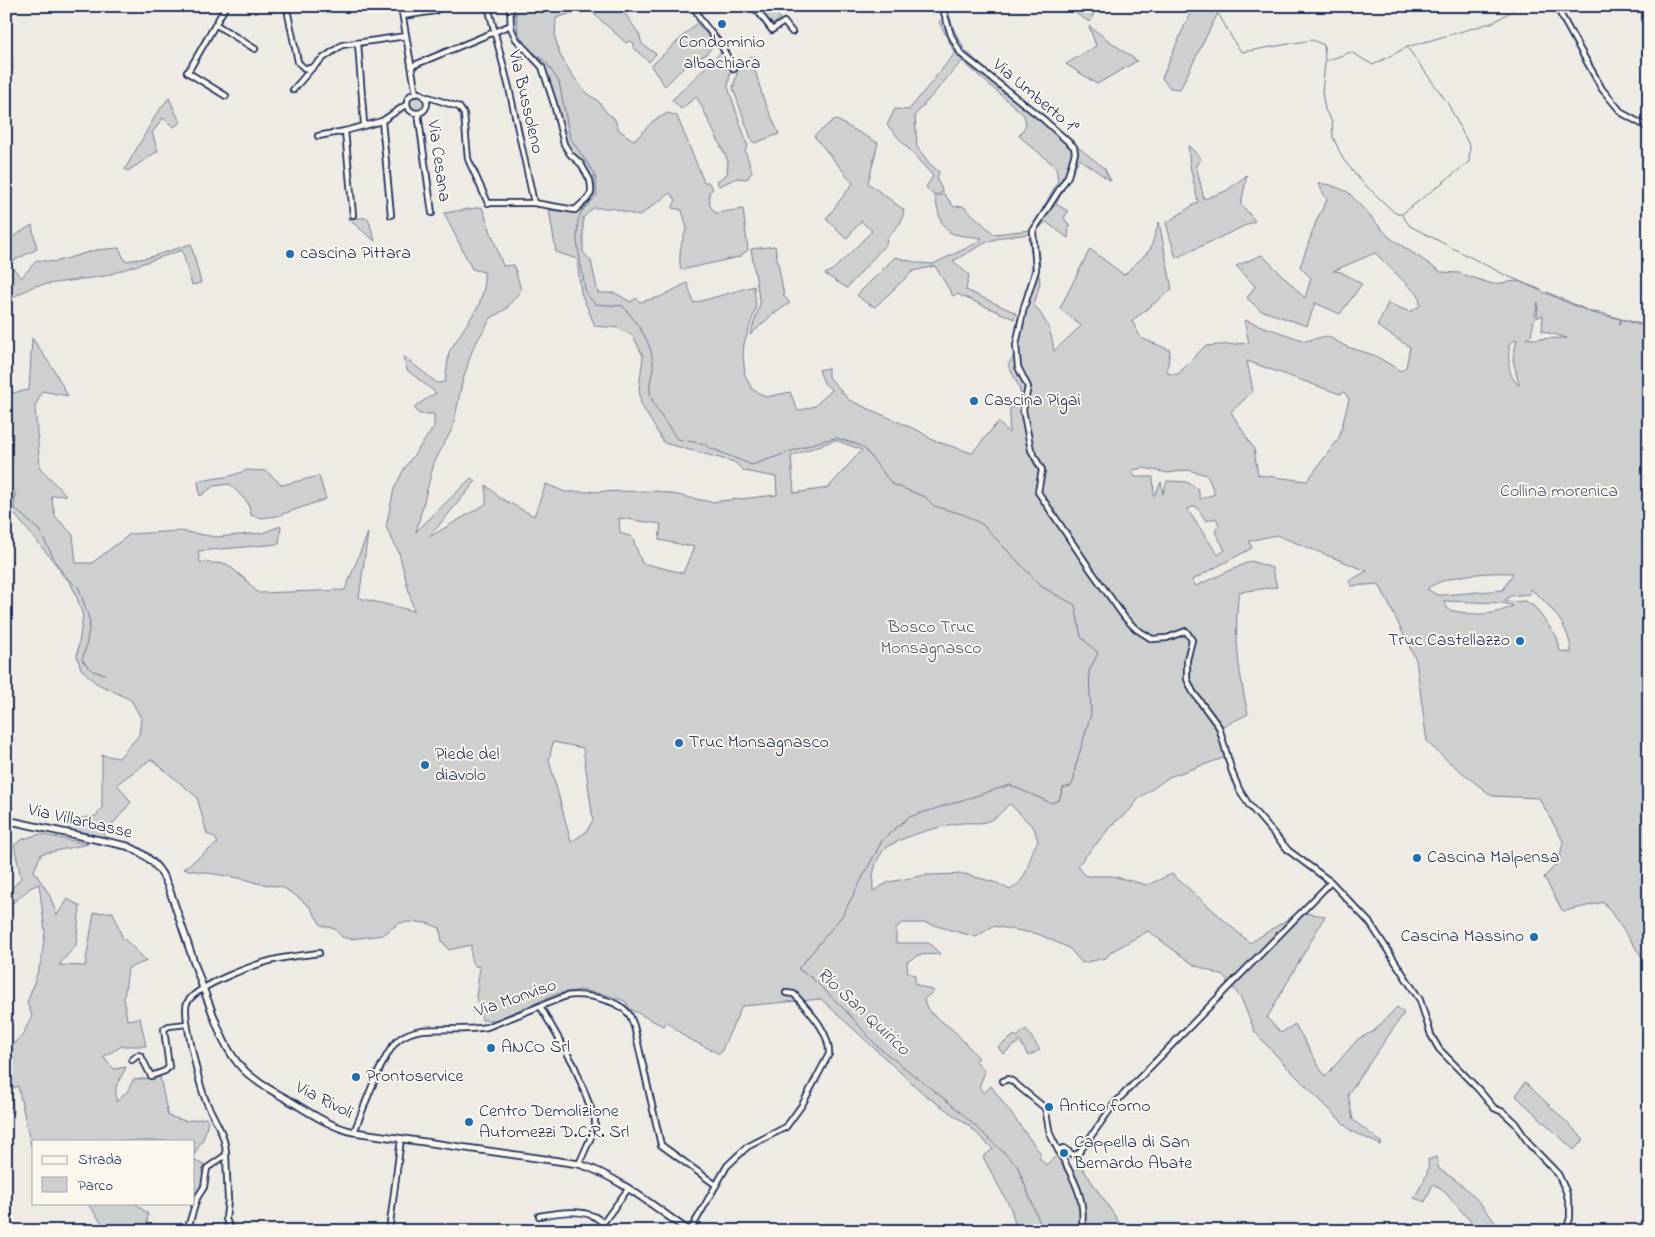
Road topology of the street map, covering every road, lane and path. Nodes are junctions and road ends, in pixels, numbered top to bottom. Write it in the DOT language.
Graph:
graph roads {
  1 [pos="226,6"];
  2 [pos="401,6"];
  3 [pos="488,6"];
  4 [pos="510,6"];
  5 [pos="753,6"];
  6 [pos="942,6"];
  7 [pos="1556,6"];
  8 [pos="695,7"];
  9 [pos="435,11"];
  10 [pos="288,14"];
  11 [pos="403,16"];
  12 [pos="215,24"];
  13 [pos="511,25"];
  14 [pos="494,32"];
  15 [pos="792,32"];
  16 [pos="406,36"];
  17 [pos="358,43"];
  18 [pos="255,49"];
  19 [pos="412,66"];
  20 [pos="312,68"];
  21 [pos="734,69"];
  22 [pos="293,90"];
  23 [pos="416,94"];
  24 [pos="226,96"];
  25 [pos="424,98"];
  26 [pos="407,104"];
  27 [pos="418,113"];
  28 [pos="382,121"];
  29 [pos="364,124"];
  30 [pos="1649,128"];
  31 [pos="345,131"];
  32 [pos="318,136"];
  33 [pos="534,203"];
  34 [pos="432,213"];
  35 [pos="391,214"];
  36 [pos="353,215"];
  37 [pos="6,820"];
  38 [pos="165,879"];
  39 [pos="1331,882"];
  40 [pos="319,953"];
  41 [pos="203,988"];
  42 [pos="786,994"];
  43 [pos="540,1006"];
  44 [pos="187,1024"];
  45 [pos="132,1060"];
  46 [pos="1003,1081"];
  47 [pos="354,1132"];
  48 [pos="401,1139"];
  49 [pos="1058,1150"];
  50 [pos="226,1156"];
  51 [pos="579,1164"];
  52 [pos="716,1185"];
  53 [pos="628,1189"];
  54 [pos="195,1202"];
  55 [pos="194,1204"];
  56 [pos="539,1216"];
  57 [pos="187,1231"];
  58 [pos="231,1231"];
  59 [pos="389,1231"];
  60 [pos="689,1231"];
  61 [pos="1081,1231"];
  62 [pos="1566,1231"];
  1 -- 12 [label="street"];
  2 -- 11 [label="street"];
  3 -- 14 [label="street, Via Bussoleno"];
  4 -- 13 [label="street"];
  5 -- 15 [label="street"];
  6 -- 39 [label="street, Via Umberto 1°"];
  7 -- 30 [label="street"];
  8 -- 21 [label="street"];
  9 -- 11 [label="street"];
  10 -- 20 [label="street"];
  11 -- 16 [label="street"];
  12 -- 18 [label="street"];
  12 -- 24 [label="street"];
  13 -- 14 [label="street"];
  13 -- 33 [label="street"];
  14 -- 19 [label="street"];
  14 -- 33 [label="street, Via Bussoleno"];
  16 -- 17 [label="street"];
  16 -- 19 [label="street"];
  17 -- 20 [label="street"];
  17 -- 29 [label="street"];
  19 -- 23 [label="street"];
  20 -- 22 [label="street"];
  23 -- 25 [label="street"];
  23 -- 26 [label="street"];
  25 -- 27 [label="street"];
  25 -- 33 [label="street"];
  26 -- 27 [label="street"];
  26 -- 28 [label="street"];
  27 -- 34 [label="street, Via Cesana"];
  28 -- 29 [label="street"];
  28 -- 35 [label="street"];
  29 -- 31 [label="street"];
  31 -- 32 [label="street"];
  31 -- 36 [label="street"];
  37 -- 38 [label="street, Via Villarbasse"];
  38 -- 41 [label="street, Via Rivoli"];
  39 -- 49 [label="street"];
  39 -- 62 [label="street"];
  40 -- 41 [label="street"];
  41 -- 44 [label="street"];
  41 -- 47 [label="street, Via Rivoli"];
  42 -- 52 [label="street"];
  43 -- 47 [label="street, Via Monviso"];
  43 -- 51 [label="street"];
  43 -- 52 [label="street, Via Monviso"];
  44 -- 45 [label="street"];
  44 -- 50 [label="street"];
  46 -- 49 [label="street"];
  47 -- 48 [label="street, Via Rivoli"];
  48 -- 51 [label="street, Via Rivoli"];
  48 -- 59 [label="street"];
  49 -- 61 [label="street"];
  50 -- 54 [label="street"];
  50 -- 58 [label="street"];
  51 -- 53 [label="street, Via Rivoli"];
  52 -- 60 [label="street"];
  53 -- 56 [label="street"];
  53 -- 60 [label="street, Via Rivoli"];
  55 -- 57 [label="street"];
}
